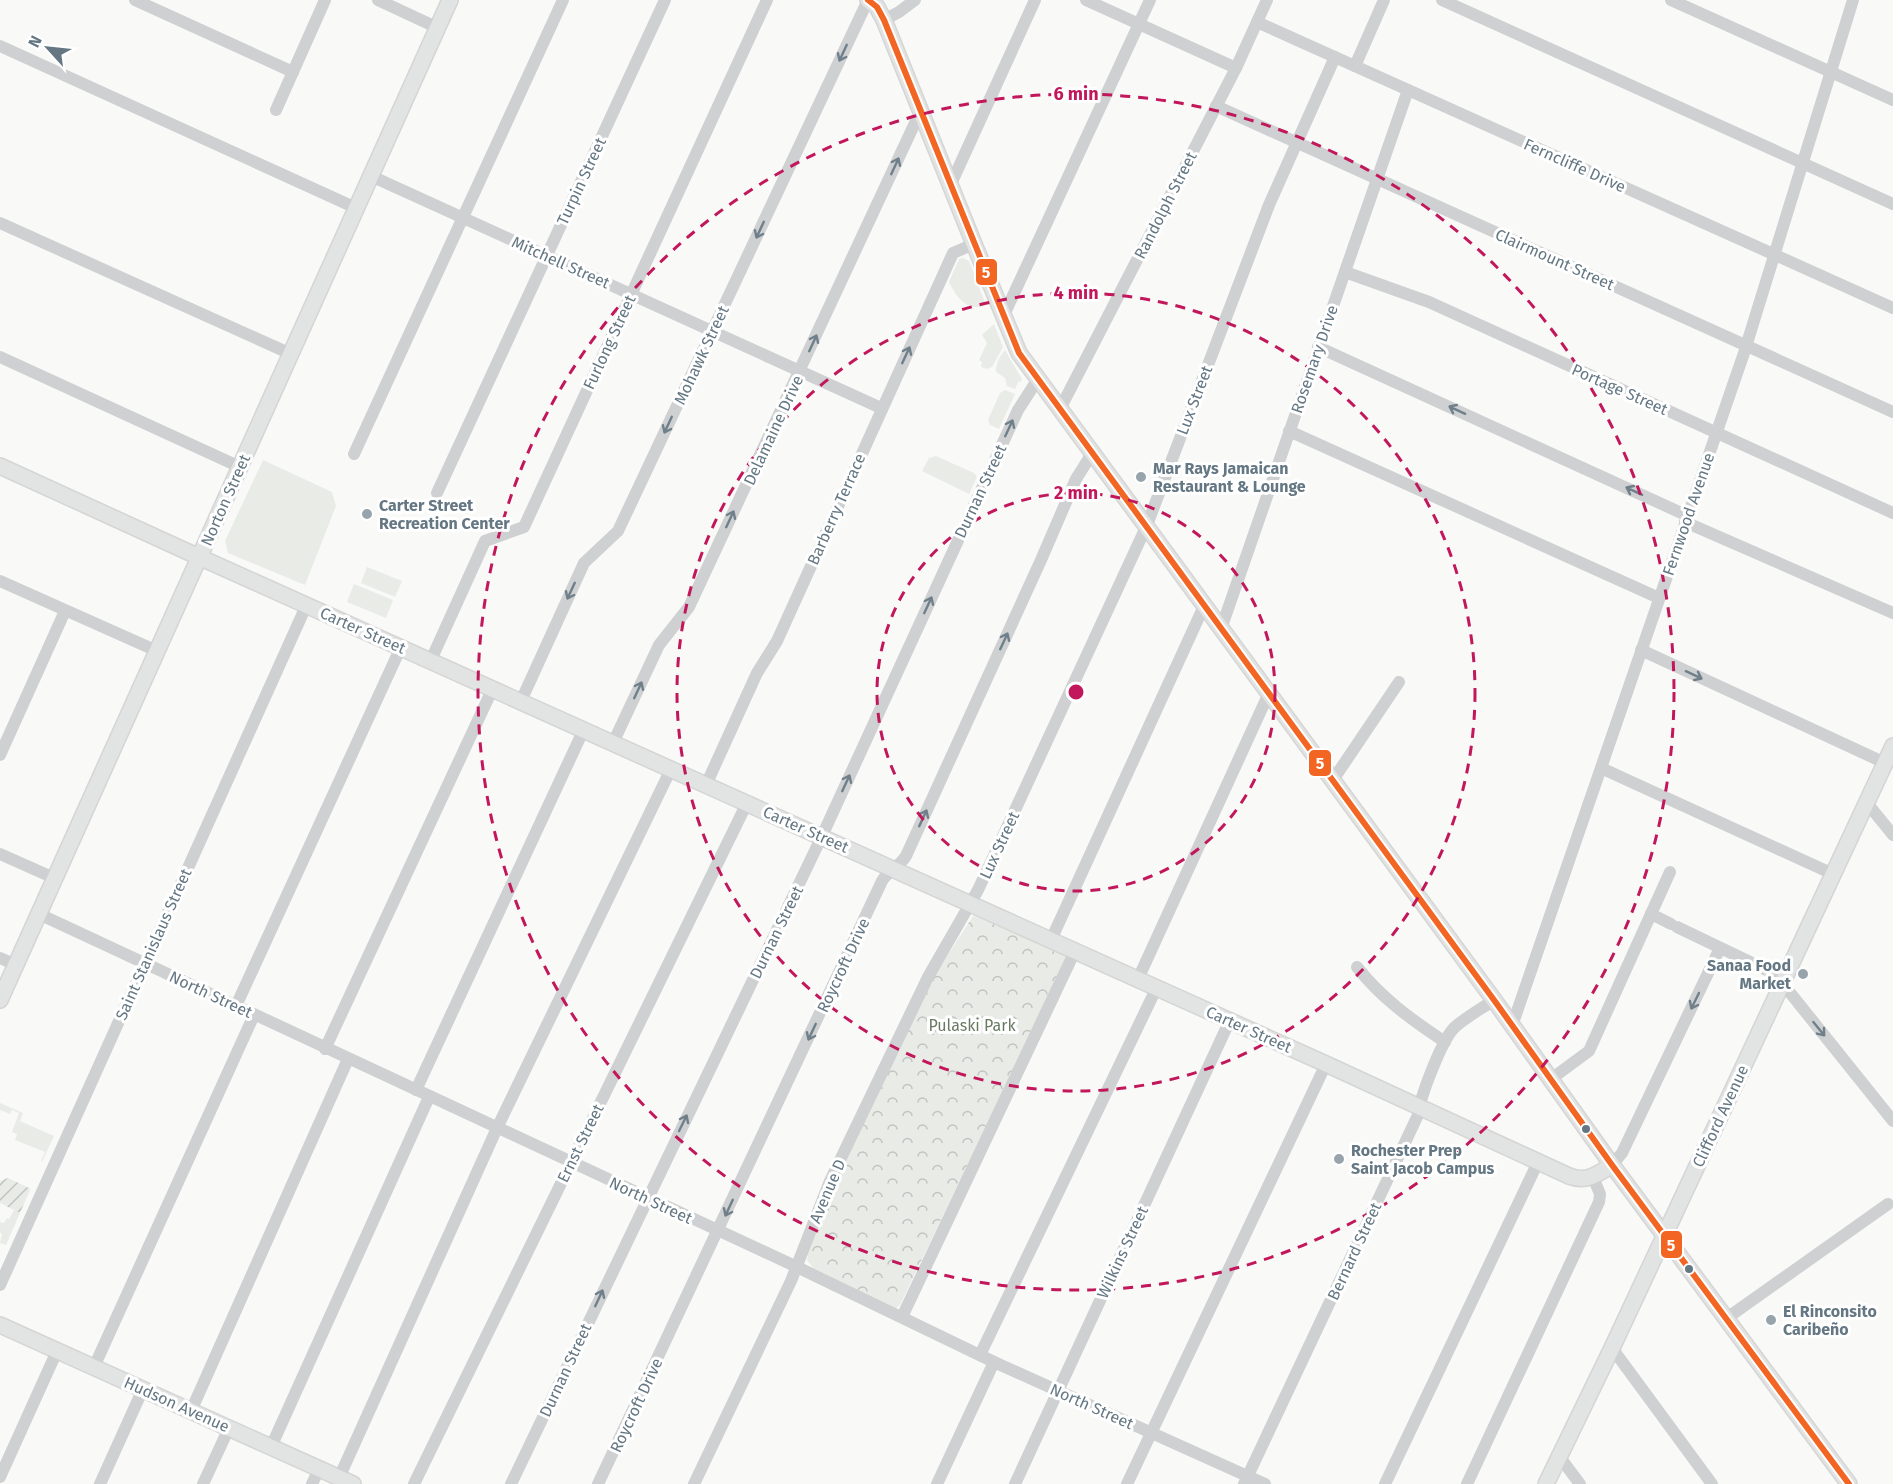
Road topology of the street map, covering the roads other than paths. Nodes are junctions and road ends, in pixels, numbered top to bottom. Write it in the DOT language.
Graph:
graph roads {
  1 [pos="135,0"];
  2 [pos="326,0"];
  3 [pos="378,0"];
  4 [pos="450,0"];
  5 [pos="563,0"];
  6 [pos="665,0"];
  7 [pos="767,0"];
  8 [pos="868,0"];
  9 [pos="915,0"];
  10 [pos="1035,0"];
  11 [pos="1086,0"];
  12 [pos="1150,0"];
  13 [pos="1267,0"];
  14 [pos="1384,0"];
  15 [pos="1442,0"];
  16 [pos="1671,0"];
  17 [pos="1853,0"];
  18 [pos="884,20"];
  19 [pos="1257,22"];
  20 [pos="1139,24"];
  21 [pos="438,28"];
  22 [pos="0,46"];
  23 [pos="1335,57"];
  24 [pos="1355,66"];
  25 [pos="1236,68"];
  26 [pos="293,72"];
  27 [pos="1831,72"];
  28 [pos="1408,90"];
  29 [pos="1893,100"];
  30 [pos="1216,106"];
  31 [pos="276,110"];
  32 [pos="921,110"];
  33 [pos="1297,142"];
  34 [pos="1803,164"];
  35 [pos="371,176"];
  36 [pos="1377,178"];
  37 [pos="951,184"];
  38 [pos="1893,204"];
  39 [pos="357,208"];
  40 [pos="463,218"];
  41 [pos="0,223"];
  42 [pos="974,244"];
  43 [pos="1774,254"];
  44 [pos="547,256"];
  45 [pos="1345,272"];
  46 [pos="631,294"];
  47 [pos="1893,308"];
  48 [pos="1004,315"];
  49 [pos="713,331"];
  50 [pos="1746,345"];
  51 [pos="1318,347"];
  52 [pos="291,354"];
  53 [pos="0,357"];
  54 [pos="800,371"];
  55 [pos="1038,379"];
  56 [pos="881,408"];
  57 [pos="1060,410"];
  58 [pos="1893,412"];
  59 [pos="1289,431"];
  60 [pos="1716,433"];
  61 [pos="1093,452"];
  62 [pos="354,454"];
  63 [pos="0,465"];
  64 [pos="240,466"];
  65 [pos="438,493"];
  66 [pos="1893,513"];
  67 [pos="1686,519"];
  68 [pos="1147,525"];
  69 [pos="200,557"];
  70 [pos="0,581"];
  71 [pos="1659,598"];
  72 [pos="307,604"];
  73 [pos="1204,606"];
  74 [pos="65,611"];
  75 [pos="1893,613"];
  76 [pos="1221,629"];
  77 [pos="401,647"];
  78 [pos="1641,650"];
  79 [pos="157,651"];
  80 [pos="431,660"];
  81 [pos="1399,682"];
  82 [pos="493,688"];
  83 [pos="1269,693"];
  84 [pos="521,701"];
  85 [pos="584,729"];
  86 [pos="613,743"];
  87 [pos="1893,746"];
  88 [pos="0,755"];
  89 [pos="1885,763"];
  90 [pos="1601,768"];
  91 [pos="671,769"];
  92 [pos="1333,780"];
  93 [pos="706,785"];
  94 [pos="747,803"];
  95 [pos="1867,803"];
  96 [pos="1893,835"];
  97 [pos="822,836"];
  98 [pos="0,854"];
  99 [pos="895,869"];
  100 [pos="1670,872"];
  101 [pos="1833,874"];
  102 [pos="54,878"];
  103 [pos="972,904"];
  104 [pos="39,914"];
  105 [pos="1651,914"];
  106 [pos="1051,940"];
  107 [pos="1720,948"];
  108 [pos="1075,951"];
  109 [pos="0,958"];
  110 [pos="144,963"];
  111 [pos="16,965"];
  112 [pos="1357,967"];
  113 [pos="1138,979"];
  114 [pos="1782,984"];
  115 [pos="1157,987"];
  116 [pos="0,1000"];
  117 [pos="1494,1000"];
  118 [pos="236,1006"];
  119 [pos="254,1015"];
  120 [pos="1230,1020"];
  121 [pos="1512,1026"];
  122 [pos="1445,1042"];
  123 [pos="325,1048"];
  124 [pos="348,1059"];
  125 [pos="1326,1064"];
  126 [pos="1551,1079"];
  127 [pos="416,1090"];
  128 [pos="429,1097"];
  129 [pos="1419,1106"];
  130 [pos="1893,1121"];
  131 [pos="497,1128"];
  132 [pos="571,1162"];
  133 [pos="1538,1162"];
  134 [pos="1611,1165"];
  135 [pos="1593,1177"];
  136 [pos="647,1198"];
  137 [pos="1888,1204"];
  138 [pos="718,1232"];
  139 [pos="1664,1235"];
  140 [pos="797,1268"];
  141 [pos="0,1285"];
  142 [pos="902,1317"];
  143 [pos="1727,1318"];
  144 [pos="0,1325"];
  145 [pos="1612,1348"];
  146 [pos="57,1351"];
  147 [pos="981,1355"];
  148 [pos="994,1362"];
  149 [pos="94,1367"];
  150 [pos="143,1389"];
  151 [pos="1057,1390"];
  152 [pos="191,1411"];
  153 [pos="229,1428"];
  154 [pos="1151,1433"];
  155 [pos="271,1447"];
  156 [pos="1559,1456"];
  157 [pos="319,1468"];
  158 [pos="0,1477"];
  159 [pos="1246,1480"];
  160 [pos="346,1481"];
  161 [pos="1847,1483"];
  162 [pos="100,1484"];
  163 [pos="203,1484"];
  164 [pos="312,1484"];
  165 [pos="414,1484"];
  166 [pos="511,1484"];
  167 [pos="598,1484"];
  168 [pos="694,1484"];
  169 [pos="937,1484"];
  170 [pos="1015,1484"];
  171 [pos="1127,1484"];
  172 [pos="1265,1484"];
  173 [pos="1385,1484"];
  174 [pos="1467,1484"];
  175 [pos="1546,1484"];
  176 [pos="1580,1484"];
  177 [pos="1712,1484"];
  1 -- 26 [label="street"];
  2 -- 26 [label="street"];
  3 -- 21 [label="street"];
  4 -- 21 [label="main road, Norton Street"];
  5 -- 40 [label="street"];
  6 -- 44 [label="street, Turpin Street"];
  7 -- 46 [label="street, Furlong Street"];
  8 -- 18 [label="main road"];
  8 -- 49 [label="street, Mohawk Street, one-way"];
  9 -- 18 [label="street"];
  10 -- 37 [label="street"];
  11 -- 20 [label="street"];
  12 -- 20 [label="street"];
  13 -- 19 [label="street, Randolph Street"];
  14 -- 24 [label="street"];
  15 -- 34 [label="street"];
  16 -- 27 [label="street"];
  17 -- 27 [label="street, Fernwood Avenue"];
  18 -- 32 [label="main road"];
  19 -- 23 [label="street, Ferncliffe Drive"];
  19 -- 25 [label="street, Randolph Street"];
  20 -- 25 [label="street"];
  20 -- 48 [label="street"];
  21 -- 35 [label="main road, Norton Street"];
  22 -- 39 [label="street"];
  23 -- 24 [label="street, Ferncliffe Drive"];
  23 -- 33 [label="street, Lux Street"];
  24 -- 28 [label="street, Ferncliffe Drive"];
  25 -- 30 [label="street, Randolph Street"];
  26 -- 31 [label="street"];
  27 -- 29 [label="street"];
  27 -- 34 [label="street, Fernwood Avenue"];
  28 -- 36 [label="street, Rosemary Drive"];
  28 -- 43 [label="street, Ferncliffe Drive"];
  30 -- 33 [label="street, Clairmount Street"];
  30 -- 57 [label="street, Randolph Street"];
  32 -- 37 [label="main road"];
  54 -- 32 [label="street, Delamaine Drive, one-way"];
  33 -- 36 [label="street, Clairmount Street"];
  33 -- 68 [label="street, Lux Street"];
  34 -- 38 [label="street"];
  34 -- 43 [label="street, Fernwood Avenue"];
  35 -- 39 [label="main road, Norton Street"];
  35 -- 40 [label="street, Mitchell Street"];
  36 -- 45 [label="street, Rosemary Drive"];
  36 -- 50 [label="street, Clairmount Street"];
  37 -- 42 [label="main road"];
  39 -- 52 [label="main road, Norton Street"];
  40 -- 44 [label="street, Mitchell Street"];
  40 -- 62 [label="street"];
  41 -- 52 [label="street"];
  42 -- 48 [label="main road"];
  56 -- 42 [label="street, Barberry Terrace, one-way"];
  43 -- 47 [label="street, Ferncliffe Drive"];
  43 -- 50 [label="street, Fernwood Avenue"];
  44 -- 46 [label="street, Mitchell Street"];
  44 -- 65 [label="street, Turpin Street"];
  45 -- 51 [label="street, Rosemary Drive"];
  45 -- 60 [label="street, Portage Street"];
  46 -- 49 [label="street, Mitchell Street"];
  46 -- 80 [label="street, Furlong Street"];
  48 -- 55 [label="main road"];
  49 -- 54 [label="street, Mitchell Street"];
  49 -- 84 [label="street, Mohawk Street, one-way"];
  50 -- 58 [label="street, Clairmount Street"];
  50 -- 60 [label="street, Fernwood Avenue"];
  51 -- 59 [label="street, Rosemary Drive"];
  67 -- 51 [label="street, one-way"];
  52 -- 64 [label="main road, Norton Street"];
  53 -- 64 [label="street"];
  54 -- 56 [label="street, Mitchell Street"];
  86 -- 54 [label="street, Delamaine Drive, one-way"];
  55 -- 57 [label="main road"];
  97 -- 55 [label="street, Durnan Street, one-way"];
  56 -- 93 [label="street, Barberry Terrace"];
  57 -- 61 [label="main road"];
  59 -- 71 [label="street"];
  59 -- 76 [label="street, Rosemary Drive"];
  60 -- 66 [label="street, Portage Street"];
  60 -- 67 [label="street, Fernwood Avenue"];
  61 -- 68 [label="main road"];
  99 -- 61 [label="street, Roycroft Drive, one-way"];
  63 -- 69 [label="main road, Carter Street"];
  64 -- 69 [label="main road, Norton Street"];
  67 -- 71 [label="street, Fernwood Avenue"];
  67 -- 75 [label="street"];
  68 -- 73 [label="main road"];
  68 -- 103 [label="street, Lux Street"];
  69 -- 72 [label="main road, Carter Street"];
  69 -- 79 [label="main road, Norton Street"];
  70 -- 74 [label="street"];
  71 -- 78 [label="street, Fernwood Avenue"];
  72 -- 77 [label="main road, Carter Street"];
  72 -- 110 [label="street, Saint Stanislaus Street"];
  73 -- 76 [label="main road"];
  73 -- 106 [label="street"];
  74 -- 79 [label="street"];
  74 -- 88 [label="street"];
  76 -- 83 [label="main road"];
  77 -- 80 [label="main road, Carter Street"];
  77 -- 118 [label="street"];
  78 -- 89 [label="street, one-way"];
  78 -- 90 [label="street, Fernwood Avenue"];
  79 -- 102 [label="main road, Norton Street"];
  80 -- 82 [label="main road, Carter Street"];
  81 -- 92 [label="street"];
  82 -- 84 [label="main road, Carter Street"];
  82 -- 123 [label="street"];
  83 -- 92 [label="main road"];
  83 -- 113 [label="street"];
  84 -- 85 [label="main road, Carter Street"];
  85 -- 86 [label="main road, Carter Street"];
  85 -- 127 [label="street"];
  86 -- 91 [label="main road, Carter Street"];
  87 -- 89 [label="main road, Clifford Avenue"];
  89 -- 95 [label="main road, Clifford Avenue"];
  90 -- 101 [label="street"];
  90 -- 121 [label="street, Fernwood Avenue"];
  91 -- 93 [label="main road, Carter Street"];
  91 -- 131 [label="street"];
  92 -- 117 [label="main road"];
  93 -- 94 [label="main road, Carter Street"];
  94 -- 97 [label="main road, Carter Street"];
  94 -- 132 [label="street, Ernst Street"];
  95 -- 96 [label="street"];
  95 -- 101 [label="main road, Clifford Avenue"];
  97 -- 99 [label="main road, Carter Street"];
  136 -- 97 [label="street, Durnan Street, one-way"];
  98 -- 102 [label="street"];
  99 -- 103 [label="main road, Carter Street"];
  99 -- 138 [label="street, Roycroft Drive, one-way"];
  100 -- 105 [label="street"];
  101 -- 114 [label="main road, Clifford Avenue"];
  102 -- 104 [label="main road, Norton Street"];
  103 -- 106 [label="main road, Carter Street"];
  103 -- 140 [label="street, Avenue D"];
  104 -- 110 [label="street, North Street"];
  104 -- 111 [label="main road, Norton Street"];
  105 -- 107 [label="street"];
  105 -- 126 [label="street"];
  106 -- 108 [label="main road, Carter Street"];
  107 -- 114 [label="street"];
  107 -- 134 [label="street, one-way"];
  108 -- 113 [label="main road, Carter Street"];
  108 -- 142 [label="street"];
  109 -- 111 [label="street"];
  110 -- 118 [label="street, North Street"];
  110 -- 141 [label="street, Saint Stanislaus Street"];
  111 -- 116 [label="main road, Norton Street"];
  112 -- 122 [label="street"];
  113 -- 115 [label="main road, Carter Street"];
  114 -- 130 [label="street, one-way"];
  114 -- 139 [label="main road, Clifford Avenue"];
  115 -- 120 [label="main road, Carter Street"];
  115 -- 147 [label="street"];
  117 -- 121 [label="main road"];
  117 -- 122 [label="street, Bernard Street"];
  118 -- 119 [label="street, North Street"];
  119 -- 123 [label="street, North Street"];
  119 -- 149 [label="street"];
  120 -- 125 [label="main road, Carter Street"];
  120 -- 151 [label="street, Wilkins Street"];
  121 -- 126 [label="main road"];
  122 -- 129 [label="street, Bernard Street"];
  123 -- 124 [label="street, North Street"];
  124 -- 127 [label="street, North Street"];
  124 -- 152 [label="street"];
  125 -- 129 [label="main road, Carter Street"];
  125 -- 154 [label="street"];
  126 -- 134 [label="main road"];
  127 -- 128 [label="street, North Street"];
  128 -- 131 [label="street, North Street"];
  128 -- 155 [label="street"];
  129 -- 133 [label="main road, Carter Street"];
  129 -- 159 [label="street, Bernard Street"];
  131 -- 132 [label="street, North Street"];
  131 -- 160 [label="street"];
  132 -- 136 [label="street, North Street"];
  132 -- 165 [label="street, Ernst Street"];
  133 -- 135 [label="main road, Carter Street"];
  133 -- 173 [label="street"];
  134 -- 135 [label="main road"];
  134 -- 139 [label="main road"];
  135 -- 174 [label="street"];
  136 -- 138 [label="street, North Street"];
  166 -- 136 [label="street, Durnan Street, one-way"];
  137 -- 143 [label="street"];
  138 -- 140 [label="street, North Street"];
  138 -- 167 [label="street, Roycroft Drive"];
  139 -- 143 [label="main road"];
  139 -- 145 [label="main road, Clifford Avenue"];
  140 -- 142 [label="street, North Street"];
  140 -- 168 [label="street, Avenue D"];
  142 -- 147 [label="street, North Street"];
  143 -- 161 [label="main road"];
  144 -- 146 [label="main road, Hudson Avenue"];
  145 -- 156 [label="main road, Clifford Avenue"];
  145 -- 177 [label="street"];
  146 -- 149 [label="main road, Hudson Avenue"];
  146 -- 158 [label="street"];
  147 -- 148 [label="street, North Street"];
  148 -- 151 [label="street, North Street"];
  148 -- 169 [label="street"];
  149 -- 150 [label="main road, Hudson Avenue"];
  150 -- 152 [label="main road, Hudson Avenue"];
  150 -- 162 [label="street"];
  151 -- 154 [label="street, North Street"];
  151 -- 170 [label="street, Wilkins Street"];
  152 -- 153 [label="main road, Hudson Avenue"];
  153 -- 155 [label="main road, Hudson Avenue"];
  153 -- 163 [label="street"];
  154 -- 159 [label="street, North Street"];
  154 -- 171 [label="street"];
  155 -- 157 [label="main road, Hudson Avenue"];
  156 -- 175 [label="main road, Clifford Avenue"];
  156 -- 176 [label="street"];
  157 -- 160 [label="main road, Hudson Avenue"];
  157 -- 164 [label="street"];
  159 -- 172 [label="street, North Street"];
}
